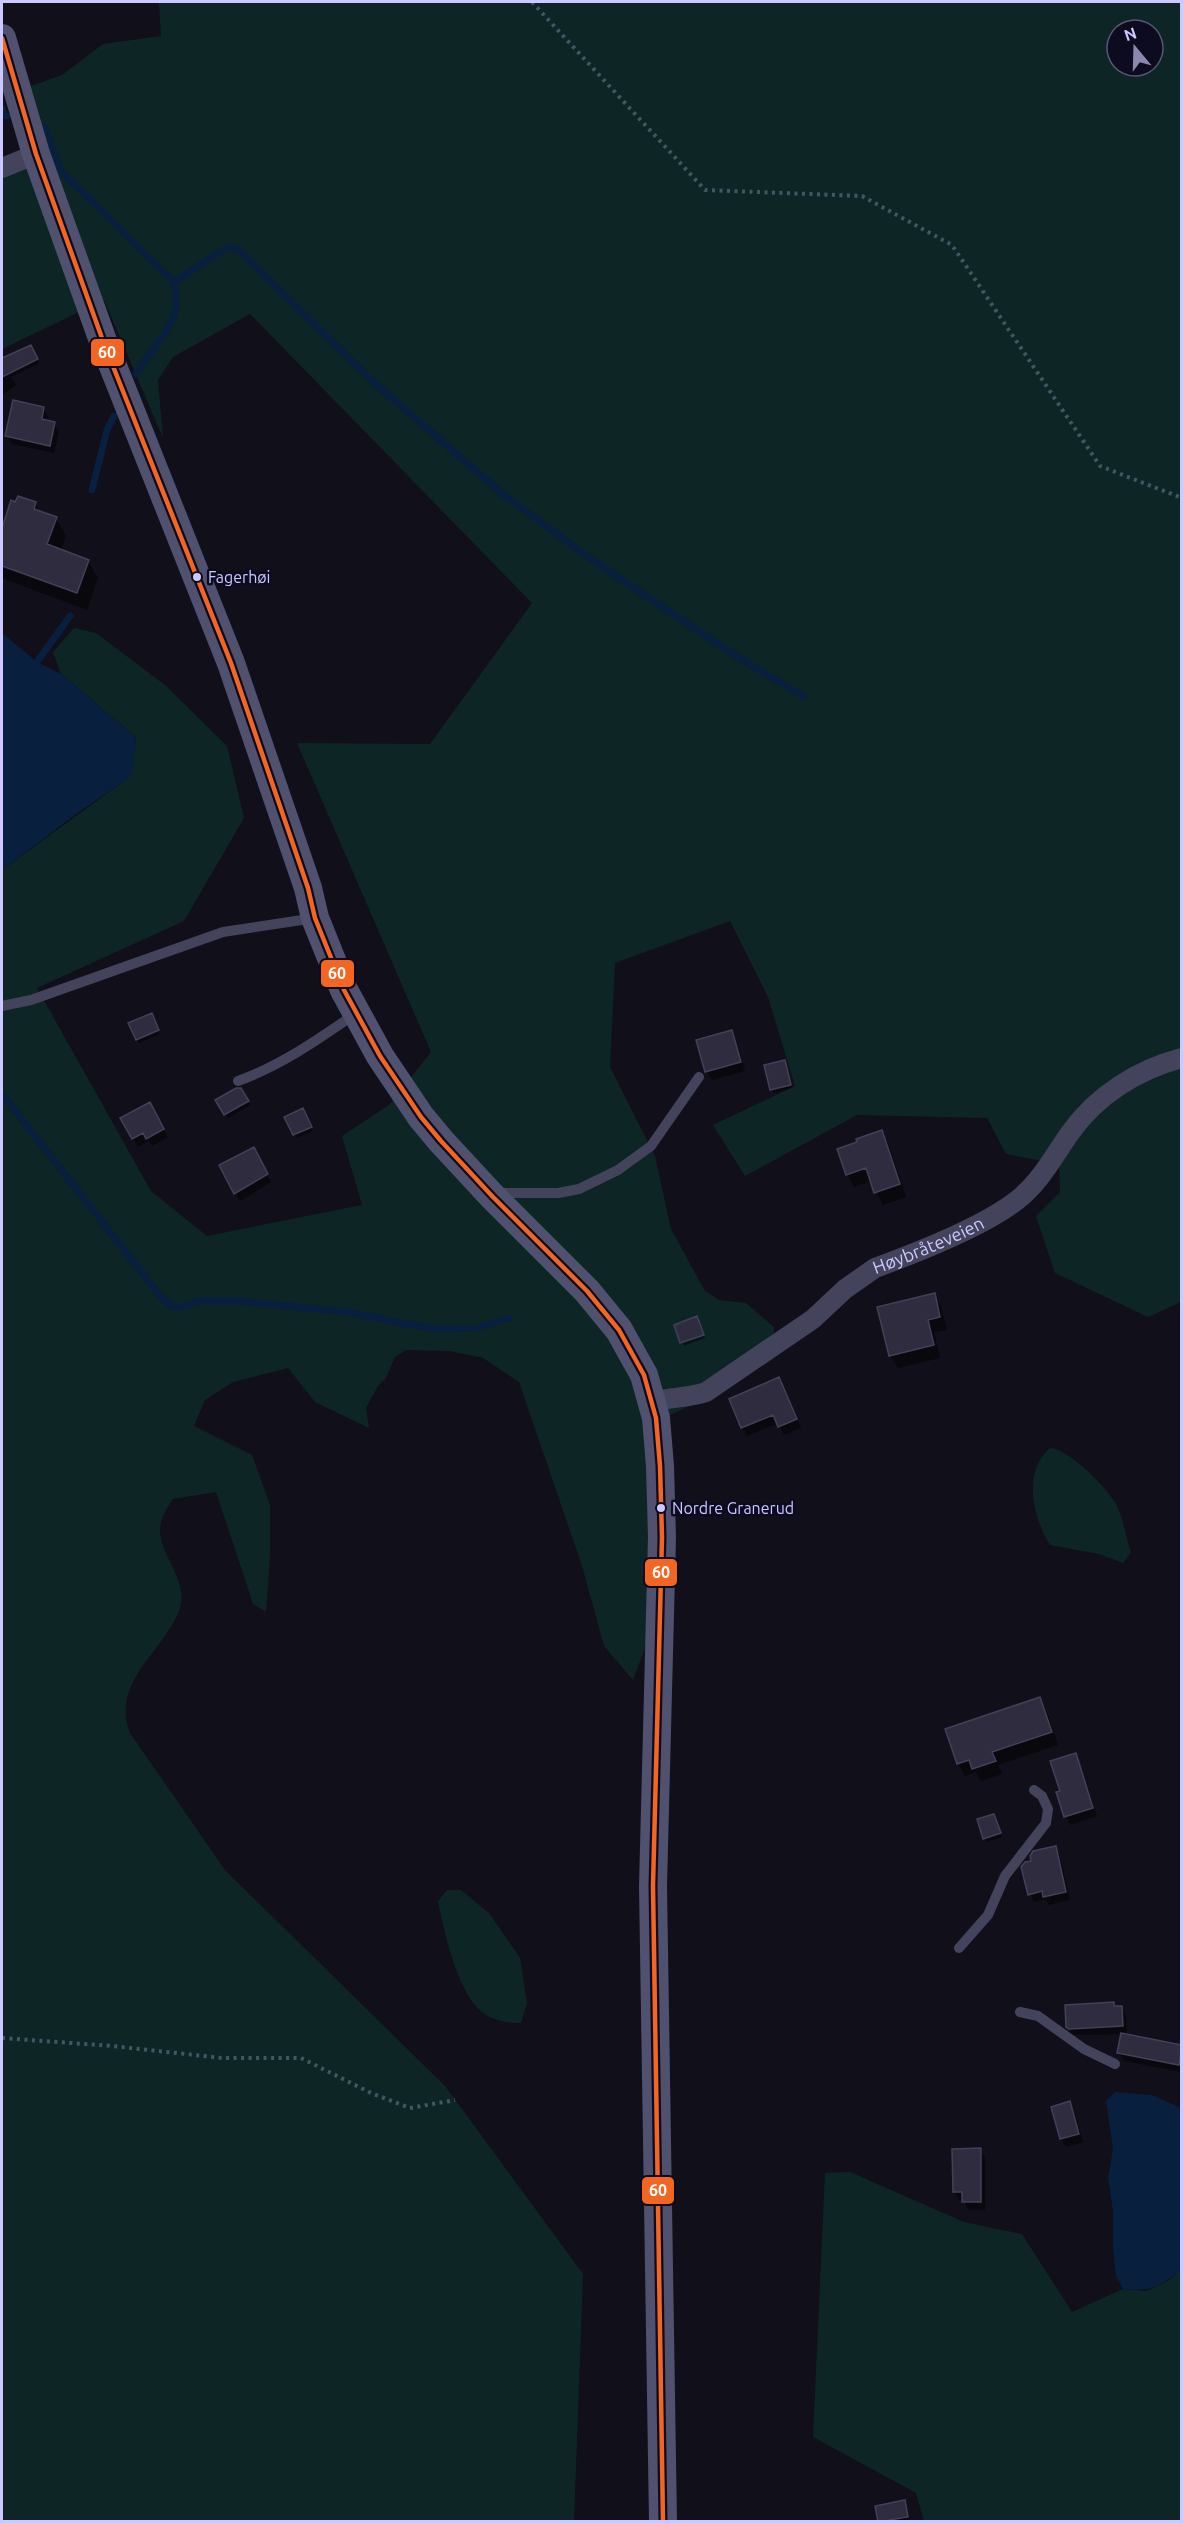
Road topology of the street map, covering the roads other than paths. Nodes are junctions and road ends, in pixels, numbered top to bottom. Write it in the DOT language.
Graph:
graph roads {
  1 [pos="2,38"];
  2 [pos="36,154"];
  3 [pos="2,168"];
  4 [pos="315,918"];
  5 [pos="2,1006"];
  6 [pos="356,1014"];
  7 [pos="1182,1058"];
  8 [pos="699,1077"];
  9 [pos="238,1081"];
  10 [pos="492,1196"];
  11 [pos="653,1402"];
  12 [pos="1034,1790"];
  13 [pos="959,1948"];
  14 [pos="1020,2012"];
  15 [pos="1115,2064"];
  16 [pos="663,2522"];
  1 -- 2 [label="main road"];
  2 -- 3 [label="street"];
  2 -- 4 [label="main road"];
  4 -- 5 [label="lane"];
  4 -- 6 [label="main road"];
  6 -- 9 [label="lane"];
  6 -- 10 [label="main road"];
  7 -- 11 [label="street, Høybråteveien"];
  8 -- 10 [label="lane"];
  10 -- 11 [label="main road"];
  11 -- 16 [label="main road"];
  12 -- 13 [label="lane"];
  14 -- 15 [label="lane"];
}
